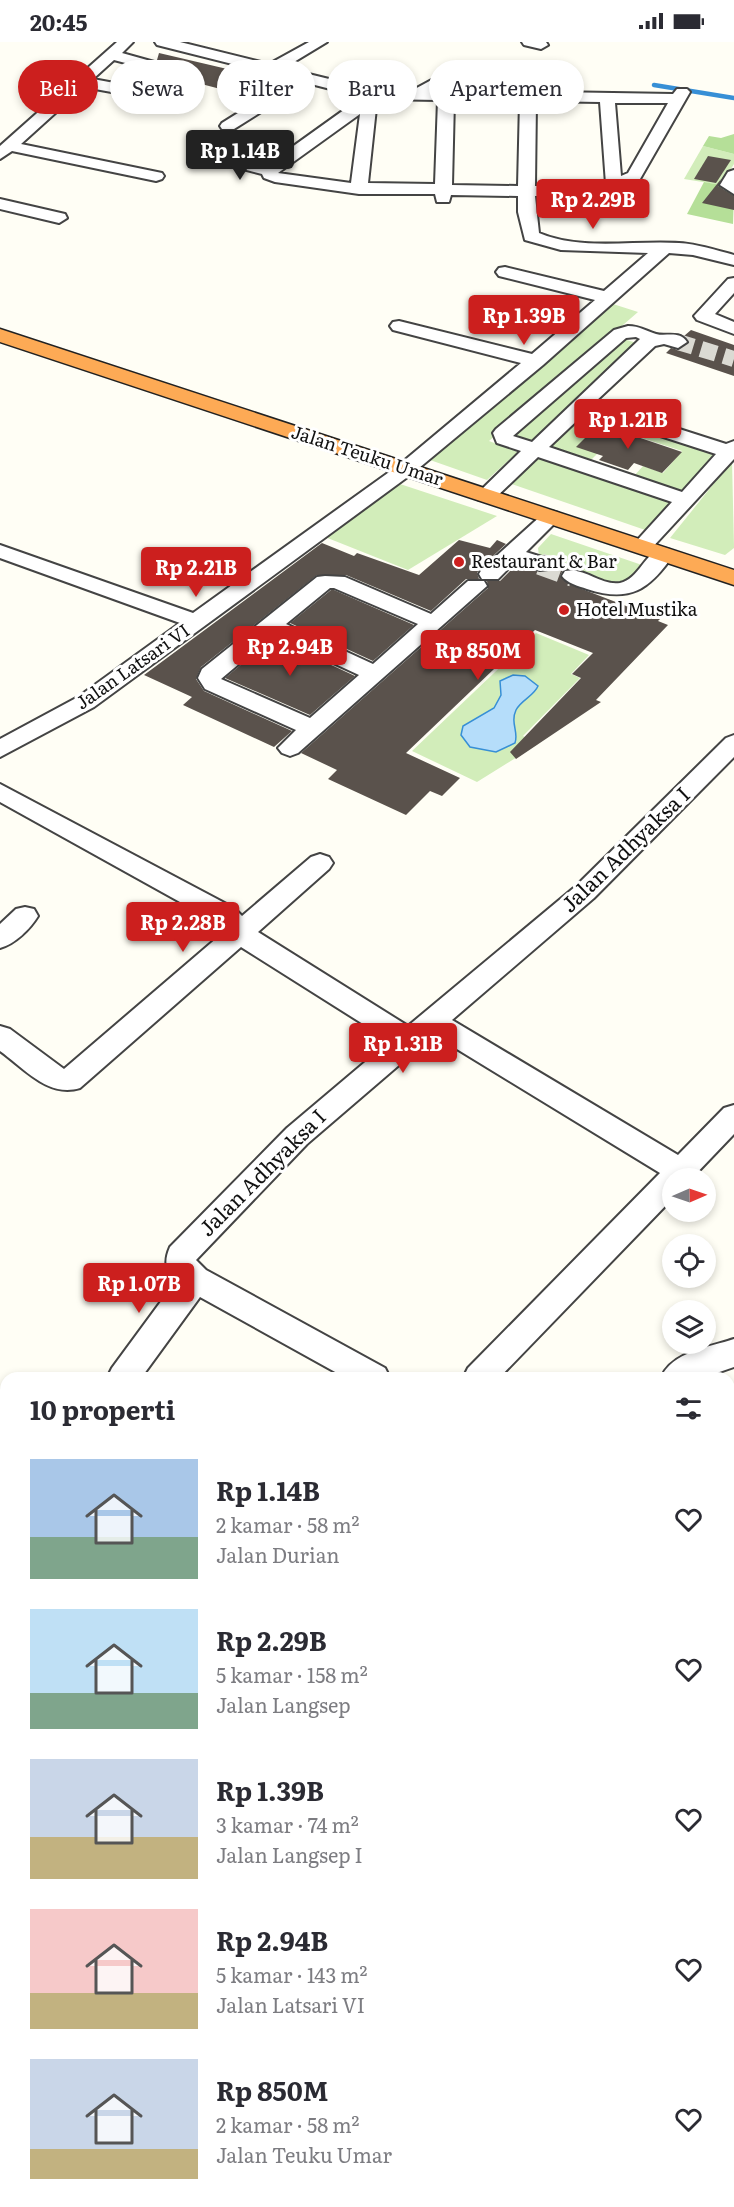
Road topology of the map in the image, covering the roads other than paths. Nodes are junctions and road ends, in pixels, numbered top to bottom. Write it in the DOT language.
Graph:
graph roads {
  1 [pos="126,42"];
  2 [pos="162,42"];
  3 [pos="320,42"];
  4 [pos="111,55"];
  5 [pos="230,60"];
  6 [pos="287,60"];
  7 [pos="98,68"];
  8 [pos="98,85"];
  9 [pos="584,98"];
  10 [pos="607,98"];
  11 [pos="45,114"];
  12 [pos="247,114"];
  13 [pos="347,114"];
  14 [pos="368,114"];
  15 [pos="445,114"];
  16 [pos="528,114"];
  17 [pos="228,126"];
  18 [pos="4,150"];
  19 [pos="218,158"];
  20 [pos="270,171"];
  21 [pos="734,175"];
  22 [pos="156,176"];
  23 [pos="614,187"];
  24 [pos="359,189"];
  25 [pos="734,189"];
  26 [pos="443,194"];
  27 [pos="526,196"];
  28 [pos="0,204"];
  29 [pos="59,218"];
  30 [pos="664,248"];
  31 [pos="734,260"];
  32 [pos="505,272"];
  33 [pos="734,283"];
  34 [pos="609,298"];
  35 [pos="399,326"];
  36 [pos="734,329"];
  37 [pos="0,335"];
  38 [pos="650,341"];
  39 [pos="678,342"];
  40 [pos="536,360"];
  41 [pos="581,404"];
  42 [pos="532,449"];
  43 [pos="732,450"];
  44 [pos="406,469"];
  45 [pos="486,496"];
  46 [pos="687,501"];
  47 [pos="551,517"];
  48 [pos="0,551"];
  49 [pos="653,551"];
  50 [pos="513,554"];
  51 [pos="540,564"];
  52 [pos="573,576"];
  53 [pos="734,578"];
  54 [pos="197,622"];
  55 [pos="434,623"];
  56 [pos="270,625"];
  57 [pos="375,674"];
  58 [pos="312,728"];
  59 [pos="290,748"];
  60 [pos="0,749"];
  61 [pos="728,759"];
  62 [pos="0,792"];
  63 [pos="320,863"];
  64 [pos="25,916"];
  65 [pos="242,931"];
  66 [pos="0,939"];
  67 [pos="431,1020"];
  68 [pos="0,1036"];
  69 [pos="408,1039"];
  70 [pos="734,1116"];
  71 [pos="677,1168"];
  72 [pos="682,1168"];
  73 [pos="662,1189"];
  74 [pos="195,1279"];
  75 [pos="734,1353"];
  76 [pos="127,1372"];
  77 [pos="363,1372"];
  78 [pos="485,1372"];
  79 [pos="686,1372"];
  1 -- 4 [label="street"];
  2 -- 5 [label="street"];
  3 -- 6 [label="street"];
  4 -- 7 [label="street"];
  4 -- 8 [label="street"];
  9 -- 10 [label="street"];
  10 -- 23 [label="street"];
  10 -- 23 [label="street"];
  11 -- 18 [label="street"];
  12 -- 17 [label="street"];
  13 -- 20 [label="street"];
  14 -- 24 [label="street"];
  15 -- 26 [label="street"];
  16 -- 27 [label="street"];
  18 -- 22 [label="street"];
  19 -- 20 [label="street"];
  20 -- 24 [label="street"];
  21 -- 25 [label="street"];
  23 -- 27 [label="street"];
  24 -- 26 [label="street"];
  26 -- 27 [label="street"];
  27 -- 30 [label="street"];
  28 -- 29 [label="street"];
  30 -- 31 [label="street"];
  30 -- 34 [label="street, Jalan Latsari VI"];
  32 -- 34 [label="street"];
  33 -- 36 [label="street"];
  34 -- 40 [label="street, Jalan Latsari VI"];
  35 -- 40 [label="street"];
  37 -- 44 [label="highway, Jalan Teuku Umar"];
  38 -- 39 [label="street"];
  38 -- 41 [label="street"];
  38 -- 42 [label="street"];
  40 -- 44 [label="street, Jalan Latsari VI"];
  41 -- 42 [label="street"];
  41 -- 43 [label="street"];
  42 -- 45 [label="street"];
  42 -- 46 [label="street"];
  43 -- 46 [label="street"];
  44 -- 45 [label="highway, Jalan Teuku Umar"];
  44 -- 54 [label="street, Jalan Latsari VI"];
  45 -- 47 [label="highway, Jalan Teuku Umar"];
  46 -- 49 [label="street"];
  47 -- 49 [label="highway, Jalan Teuku Umar"];
  47 -- 50 [label="street"];
  48 -- 54 [label="street"];
  49 -- 52 [label="street"];
  49 -- 53 [label="highway, Jalan Teuku Umar"];
  50 -- 51 [label="street"];
  50 -- 55 [label="street"];
  54 -- 60 [label="street, Jalan Latsari VI"];
  55 -- 56 [label="street"];
  55 -- 57 [label="street"];
  56 -- 57 [label="street"];
  56 -- 58 [label="street"];
  57 -- 58 [label="street"];
  58 -- 59 [label="street"];
  61 -- 67 [label="street, Jalan Adhyaksa I"];
  62 -- 65 [label="street"];
  63 -- 65 [label="street"];
  64 -- 66 [label="street"];
  65 -- 68 [label="street"];
  65 -- 69 [label="street"];
  67 -- 69 [label="street, Jalan Adhyaksa I"];
  67 -- 71 [label="street"];
  69 -- 74 [label="street, Jalan Adhyaksa I"];
  70 -- 72 [label="street"];
  73 -- 78 [label="street"];
  74 -- 76 [label="street"];
  74 -- 77 [label="street"];
  75 -- 79 [label="street"];
}
